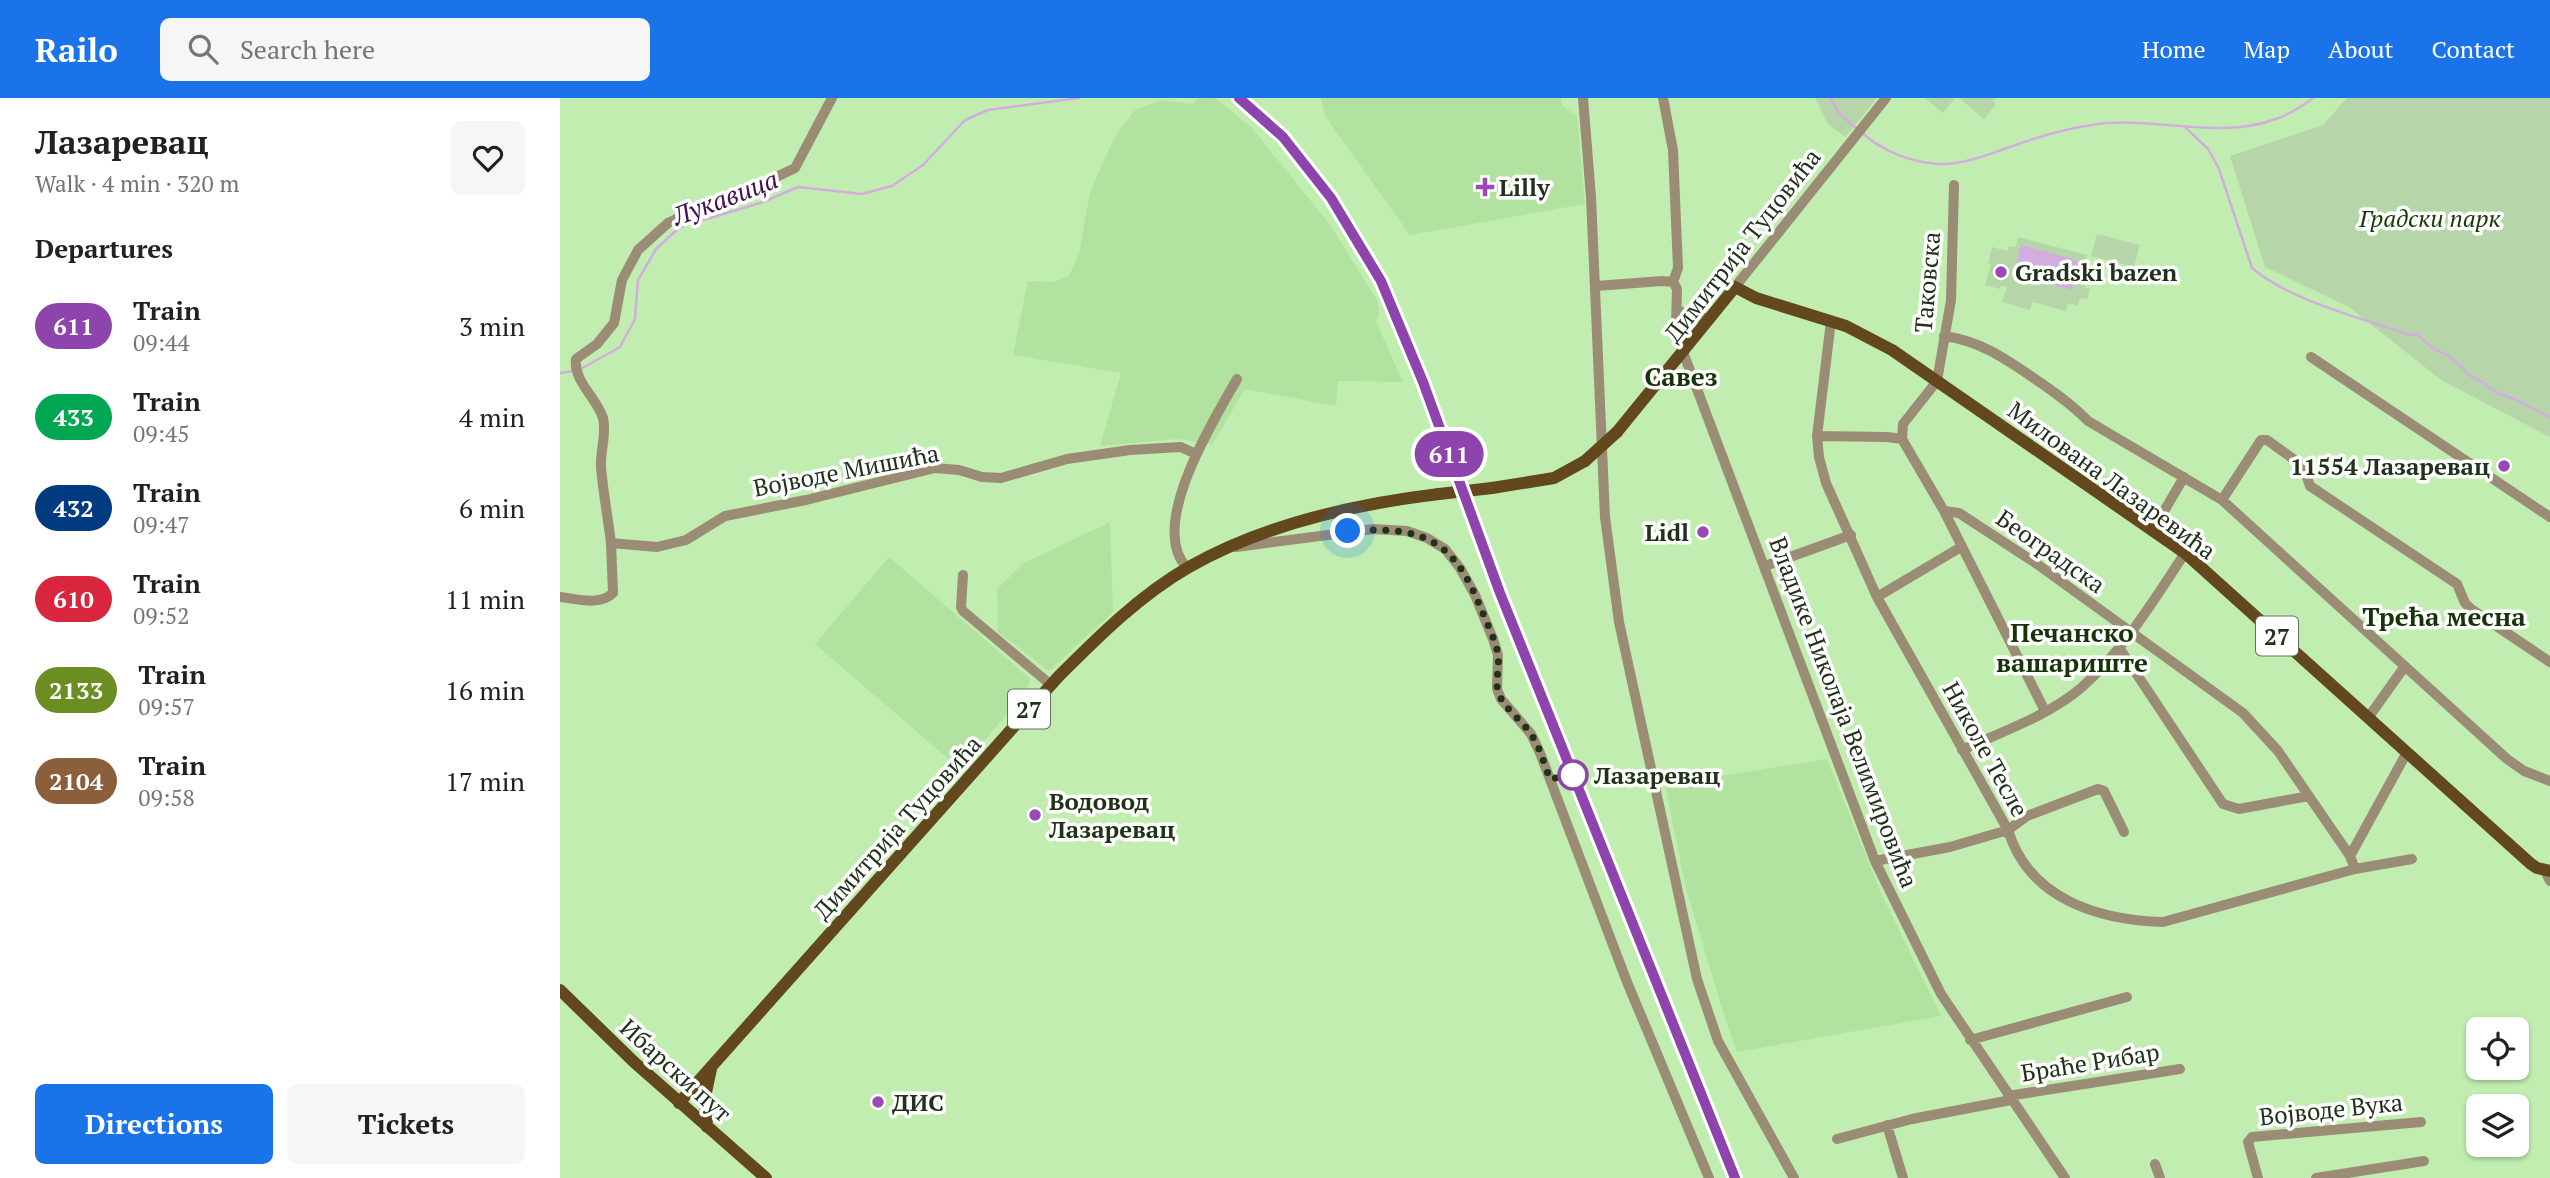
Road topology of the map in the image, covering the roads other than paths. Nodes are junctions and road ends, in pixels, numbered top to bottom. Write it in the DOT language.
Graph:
graph roads {
  1 [pos="832,98"];
  2 [pos="1583,98"];
  3 [pos="1663,98"];
  4 [pos="1885,98"];
  5 [pos="1954,185"];
  6 [pos="1673,282"];
  7 [pos="1595,286"];
  8 [pos="1735,287"];
  9 [pos="1679,308"];
  10 [pos="1711,318"];
  11 [pos="1831,321"];
  12 [pos="1944,336"];
  13 [pos="1684,352"];
  14 [pos="2311,358"];
  15 [pos="1237,379"];
  16 [pos="1937,381"];
  17 [pos="1817,436"];
  18 [pos="1902,439"];
  19 [pos="1196,454"];
  20 [pos="2184,477"];
  21 [pos="2222,500"];
  22 [pos="1944,511"];
  23 [pos="1959,513"];
  24 [pos="2550,517"];
  25 [pos="1950,523"];
  26 [pos="2153,530"];
  27 [pos="1851,535"];
  28 [pos="611,543"];
  29 [pos="1233,547"];
  30 [pos="1961,547"];
  31 [pos="2185,553"];
  32 [pos="1765,566"];
  33 [pos="1187,568"];
  34 [pos="963,575"];
  35 [pos="560,597"];
  36 [pos="1877,597"];
  37 [pos="2131,634"];
  38 [pos="2120,649"];
  39 [pos="2550,662"];
  40 [pos="2405,666"];
  41 [pos="1051,685"];
  42 [pos="2045,711"];
  43 [pos="2368,718"];
  44 [pos="1962,750"];
  45 [pos="2406,754"];
  46 [pos="2550,781"];
  47 [pos="2309,796"];
  48 [pos="2008,830"];
  49 [pos="2124,832"];
  50 [pos="2350,856"];
  51 [pos="2412,859"];
  52 [pos="1875,861"];
  53 [pos="2355,869"];
  54 [pos="2548,874"];
  55 [pos="560,990"];
  56 [pos="2127,997"];
  57 [pos="1970,1040"];
  58 [pos="712,1064"];
  59 [pos="2180,1069"];
  60 [pos="2009,1098"];
  61 [pos="679,1103"];
  62 [pos="2421,1122"];
  63 [pos="1887,1125"];
  64 [pos="707,1127"];
  65 [pos="1838,1139"];
  66 [pos="2424,1161"];
  67 [pos="2155,1164"];
  68 [pos="766,1178"];
  69 [pos="1709,1178"];
  70 [pos="1794,1178"];
  71 [pos="1903,1178"];
  72 [pos="2065,1178"];
  73 [pos="2160,1178"];
  74 [pos="2258,1178"];
  75 [pos="2316,1178"];
  1 -- 28 [label="street"];
  2 -- 7 [label="street"];
  3 -- 6 [label="street, Владике Николаја Велимировића"];
  4 -- 8 [label="street, Димитрија Туцовића"];
  5 -- 12 [label="street, Таковска"];
  6 -- 7 [label="street"];
  6 -- 9 [label="street, Владике Николаја Велимировића"];
  7 -- 70 [label="street"];
  8 -- 10 [label="main road, Димитрија Туцовића / 27"];
  8 -- 11 [label="main road, Милована Лазаревића / 27"];
  9 -- 10 [label="street"];
  9 -- 13 [label="street, Владике Николаја Велимировића"];
  10 -- 13 [label="main road, Димитрија Туцовића / 27"];
  11 -- 16 [label="main road, Милована Лазаревића / 27"];
  11 -- 17 [label="street, Николе Тесле"];
  12 -- 16 [label="street, Таковска"];
  12 -- 20 [label="street"];
  13 -- 29 [label="main road, Димитрија Туцовића / 27, bridge"];
  13 -- 32 [label="street, Владике Николаја Велимировића"];
  14 -- 24 [label="street"];
  15 -- 19 [label="street"];
  16 -- 18 [label="street"];
  16 -- 26 [label="main road, Милована Лазаревића / 27"];
  17 -- 18 [label="street"];
  17 -- 27 [label="street, Николе Тесле"];
  18 -- 22 [label="street"];
  19 -- 28 [label="street, Војводе Мишића"];
  19 -- 33 [label="street"];
  20 -- 21 [label="street"];
  20 -- 26 [label="street"];
  21 -- 39 [label="street"];
  21 -- 40 [label="street"];
  22 -- 23 [label="street, Београдска"];
  22 -- 25 [label="street"];
  23 -- 25 [label="street"];
  23 -- 37 [label="street, Београдска"];
  25 -- 30 [label="street"];
  26 -- 31 [label="main road, Милована Лазаревића / 27"];
  27 -- 32 [label="street"];
  27 -- 36 [label="street, Николе Тесле"];
  28 -- 35 [label="street"];
  29 -- 33 [label="main road, Димитрија Туцовића / 27"];
  29 -- 69 [label="street"];
  30 -- 36 [label="street"];
  30 -- 42 [label="street"];
  31 -- 37 [label="street"];
  31 -- 43 [label="main road, Милована Лазаревића / 27"];
  32 -- 52 [label="street, Владике Николаја Велимировића"];
  33 -- 41 [label="main road, Димитрија Туцовића / 27"];
  34 -- 41 [label="street"];
  36 -- 44 [label="street, Николе Тесле"];
  37 -- 38 [label="street"];
  37 -- 47 [label="street, Београдска"];
  38 -- 42 [label="street"];
  38 -- 47 [label="street"];
  40 -- 43 [label="street"];
  40 -- 46 [label="street"];
  41 -- 58 [label="main road, Димитрија Туцовића / 27"];
  42 -- 44 [label="street"];
  43 -- 45 [label="main road, Милована Лазаревића / 27"];
  44 -- 48 [label="street, Николе Тесле"];
  45 -- 50 [label="street"];
  45 -- 54 [label="main road, Милована Лазаревића / 27"];
  47 -- 50 [label="street, Београдска"];
  48 -- 49 [label="street"];
  48 -- 52 [label="street"];
  48 -- 53 [label="street, Николе Тесле"];
  50 -- 53 [label="street, Београдска"];
  51 -- 53 [label="street, Николе Тесле"];
  52 -- 57 [label="street, Владике Николаја Велимировића"];
  55 -- 61 [label="main road, Ибарски пут"];
  56 -- 57 [label="street"];
  57 -- 60 [label="street, Владике Николаја Велимировића"];
  58 -- 61 [label="main road, Димитрија Туцовића / 27"];
  58 -- 64 [label="main road"];
  59 -- 60 [label="street, Браће Рибар"];
  60 -- 63 [label="street, Браће Рибар"];
  60 -- 72 [label="street, Владике Николаја Велимировића"];
  61 -- 64 [label="main road, Ибарски пут"];
  62 -- 74 [label="street, Војводе Вука"];
  63 -- 65 [label="street, Браће Рибар"];
  63 -- 71 [label="street"];
  64 -- 68 [label="main road, Ибарски пут"];
  66 -- 75 [label="street"];
  67 -- 73 [label="street"];
}
